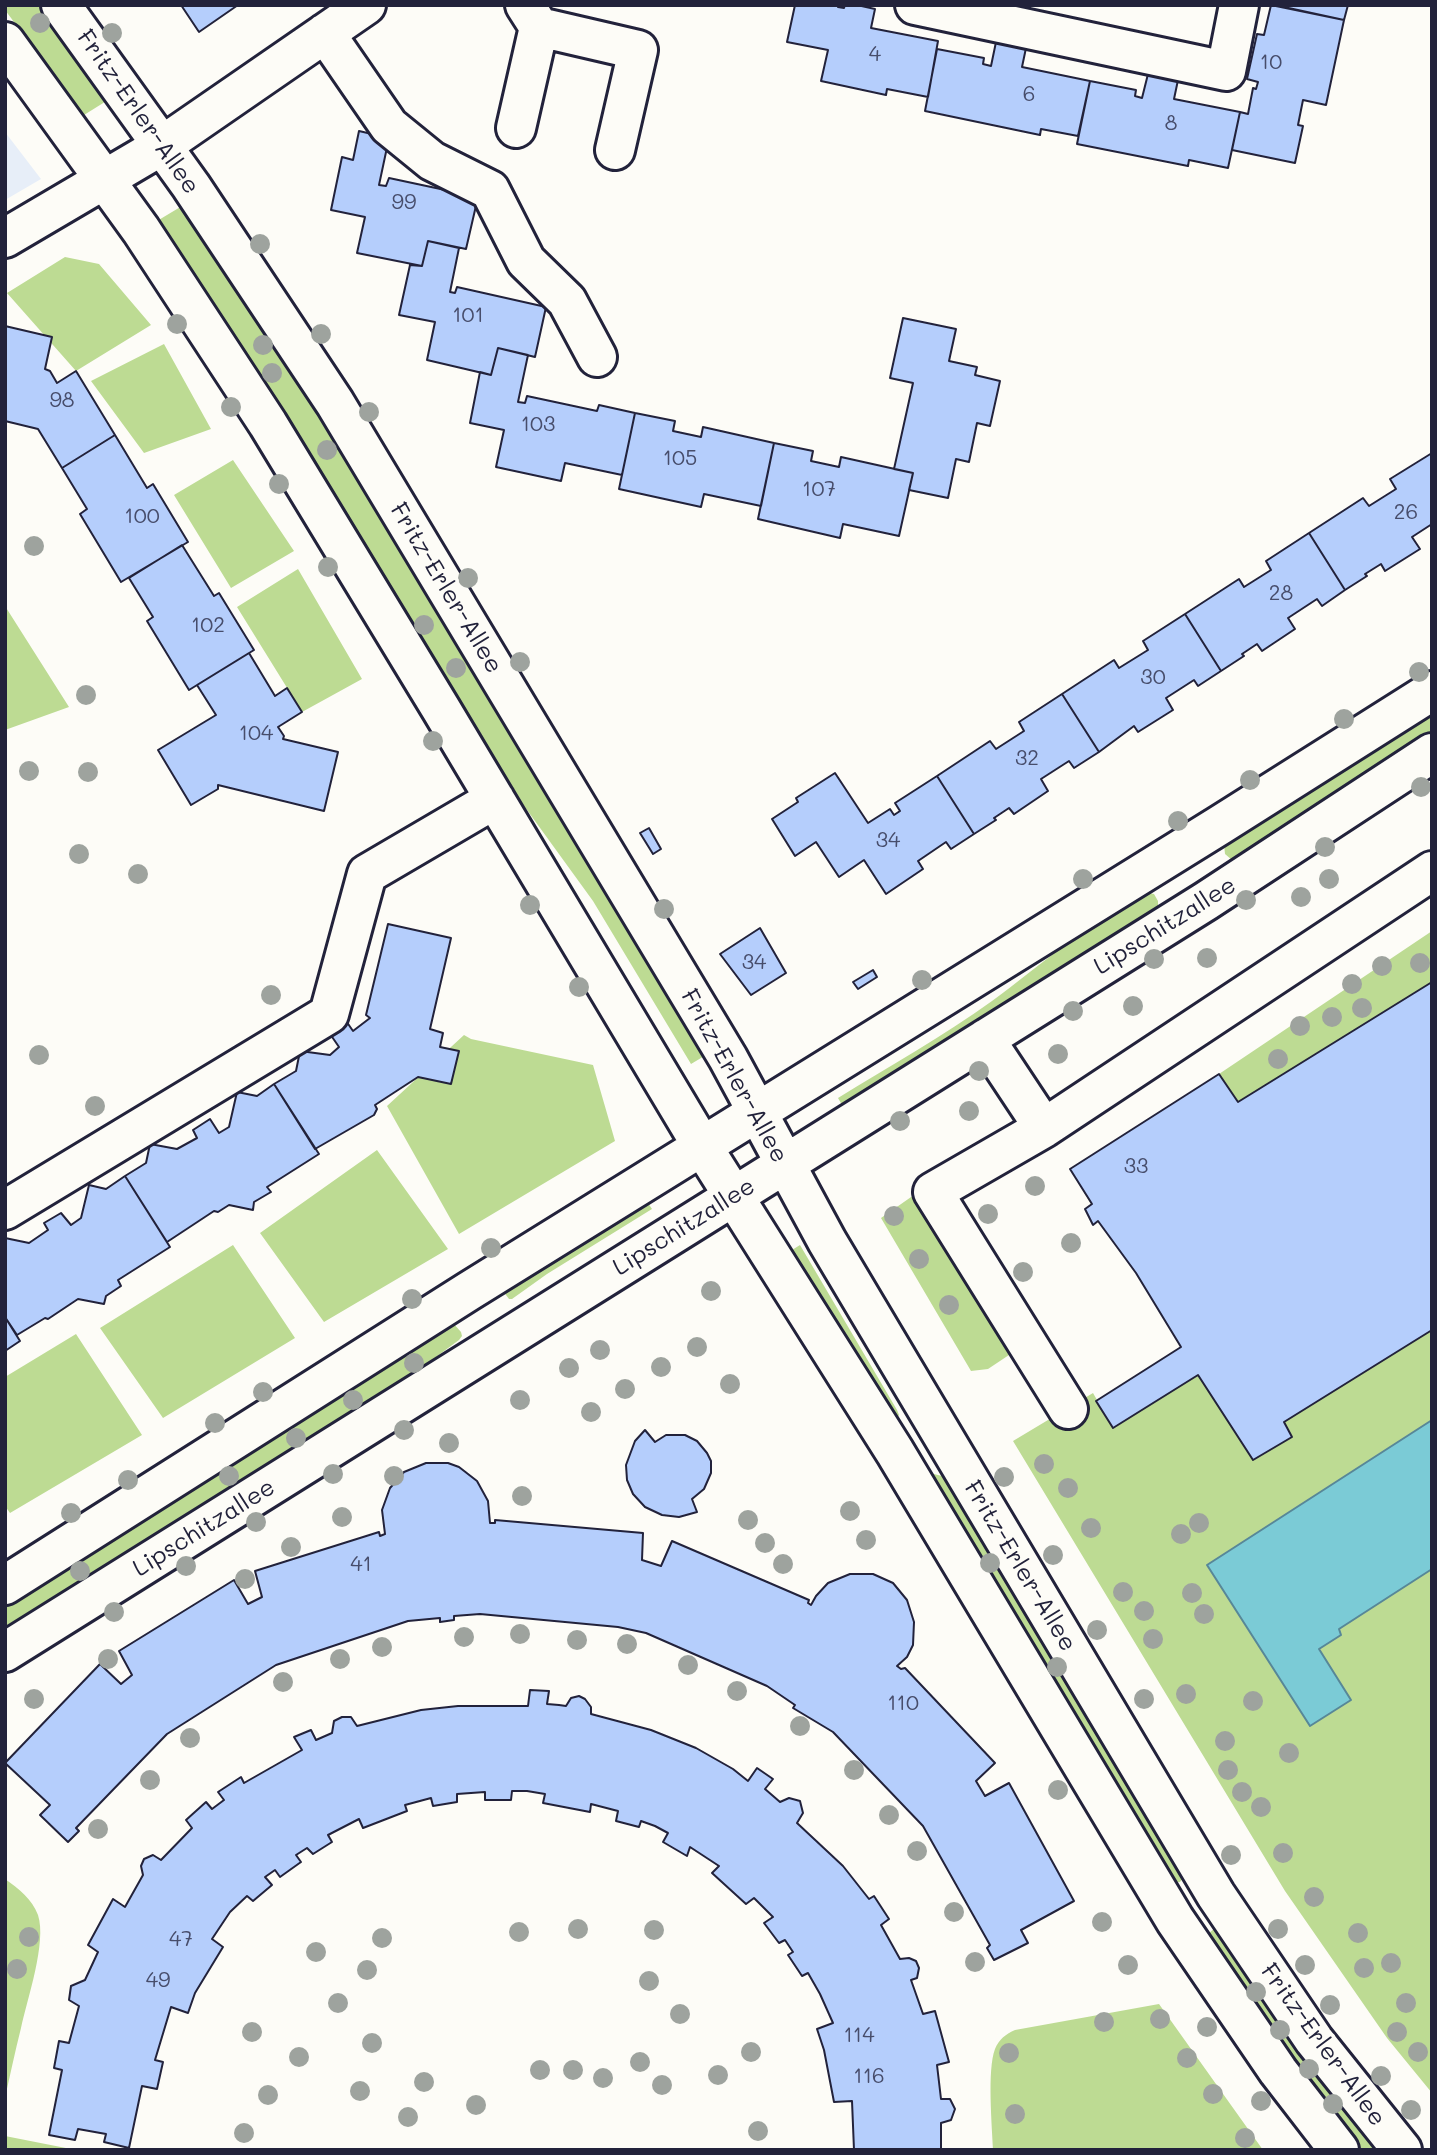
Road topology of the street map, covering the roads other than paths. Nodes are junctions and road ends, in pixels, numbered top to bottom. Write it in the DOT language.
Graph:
graph roads {
  1 [pos="61,5"];
  2 [pos="366,5"];
  3 [pos="915,5"];
  4 [pos="1239,5"];
  5 [pos="532,16"];
  6 [pos="325,33"];
  7 [pos="5,42"];
  8 [pos="516,128"];
  9 [pos="163,145"];
  10 [pos="615,149"];
  11 [pos="104,178"];
  12 [pos="5,239"];
  13 [pos="597,357"];
  14 [pos="1432,691"];
  15 [pos="1432,753"];
  16 [pos="495,799"];
  17 [pos="1174,853"];
  18 [pos="1432,871"];
  19 [pos="1206,901"];
  20 [pos="985,1039"];
  21 [pos="758,1111"];
  22 [pos="1044,1128"];
  23 [pos="702,1146"];
  24 [pos="785,1165"];
  25 [pos="734,1196"];
  26 [pos="5,1210"];
  27 [pos="469,1291"];
  28 [pos="502,1342"];
  29 [pos="1068,1409"];
  30 [pos="938,1427"];
  31 [pos="895,1452"];
  32 [pos="5,1585"];
  33 [pos="5,1652"];
  34 [pos="1216,1895"];
  35 [pos="1175,1920"];
  36 [pos="1339,2150"];
  37 [pos="1402,2150"];
  1 -- 9 [label="street, Fritz-Erler-Allee"];
  2 -- 6 [label="street"];
  3 -- 4 [label="street"];
  5 -- 8 [label="street"];
  5 -- 10 [label="street"];
  6 -- 9 [label="street"];
  6 -- 13 [label="street"];
  7 -- 11 [label="street, Fritz-Erler-Allee"];
  9 -- 11 [label="street"];
  9 -- 21 [label="street, Fritz-Erler-Allee"];
  11 -- 12 [label="street"];
  11 -- 16 [label="street, Fritz-Erler-Allee"];
  14 -- 17 [label="street"];
  15 -- 19 [label="street, Lipschitzallee"];
  16 -- 23 [label="street, Fritz-Erler-Allee"];
  16 -- 26 [label="street"];
  17 -- 19 [label="street"];
  17 -- 21 [label="street"];
  18 -- 22 [label="street"];
  19 -- 20 [label="street, Lipschitzallee"];
  20 -- 22 [label="street"];
  20 -- 24 [label="street, Lipschitzallee"];
  21 -- 23 [label="street"];
  21 -- 24 [label="street, Fritz-Erler-Allee"];
  22 -- 29 [label="street"];
  23 -- 25 [label="street, Fritz-Erler-Allee"];
  23 -- 27 [label="street"];
  24 -- 25 [label="street, Lipschitzallee"];
  24 -- 30 [label="street, Fritz-Erler-Allee"];
  25 -- 28 [label="street, Lipschitzallee"];
  25 -- 31 [label="street, Fritz-Erler-Allee"];
  27 -- 28 [label="street"];
  27 -- 32 [label="street"];
  28 -- 33 [label="street, Lipschitzallee"];
  30 -- 31 [label="street"];
  30 -- 34 [label="street, Fritz-Erler-Allee"];
  31 -- 35 [label="street, Fritz-Erler-Allee"];
  34 -- 35 [label="street"];
  34 -- 37 [label="street, Fritz-Erler-Allee"];
  35 -- 36 [label="street, Fritz-Erler-Allee"];
}
